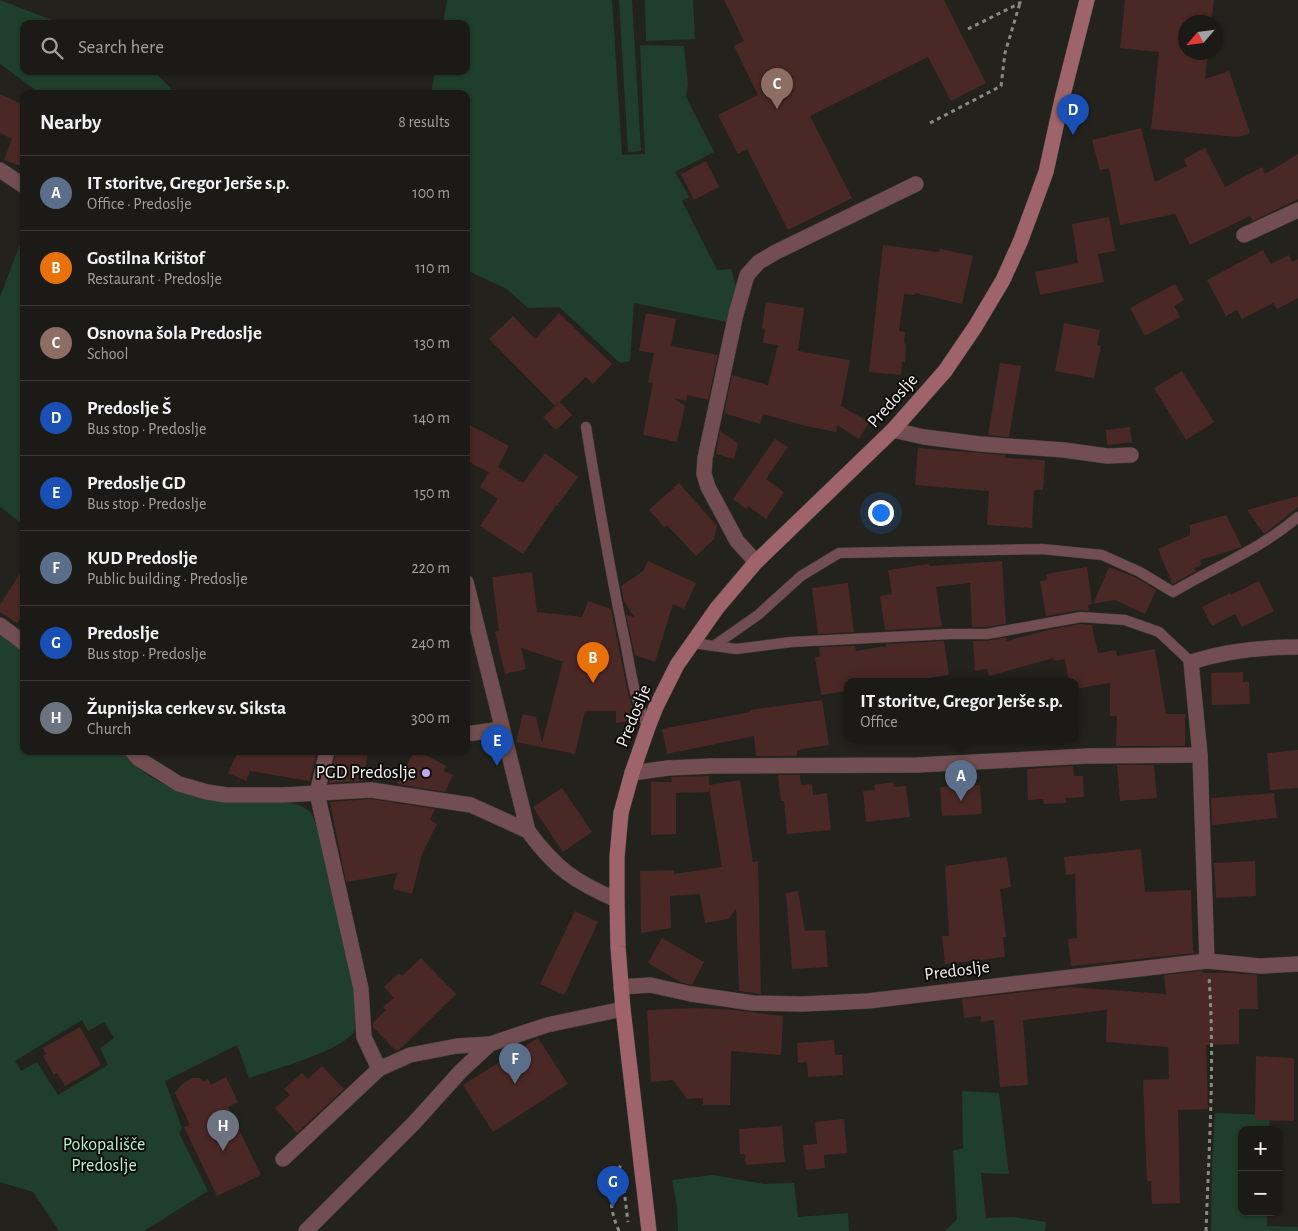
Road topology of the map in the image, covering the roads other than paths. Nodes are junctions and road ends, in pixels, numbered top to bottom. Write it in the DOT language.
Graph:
graph roads {
  1 [pos="1088,0"];
  2 [pos="0,170"];
  3 [pos="20,183"];
  4 [pos="916,184"];
  5 [pos="1298,210"];
  6 [pos="1244,235"];
  7 [pos="586,427"];
  8 [pos="893,430"];
  9 [pos="1131,455"];
  10 [pos="1298,516"];
  11 [pos="756,562"];
  12 [pos="470,598"];
  13 [pos="0,625"];
  14 [pos="20,640"];
  15 [pos="693,644"];
  16 [pos="715,645"];
  17 [pos="1298,647"];
  18 [pos="1191,662"];
  19 [pos="648,727"];
  20 [pos="502,730"];
  21 [pos="470,734"];
  22 [pos="136,755"];
  23 [pos="326,755"];
  24 [pos="1200,755"];
  25 [pos="632,773"];
  26 [pos="317,793"];
  27 [pos="528,831"];
  28 [pos="617,900"];
  29 [pos="1208,961"];
  30 [pos="1298,964"];
  31 [pos="621,987"];
  32 [pos="623,1009"];
  33 [pos="490,1044"];
  34 [pos="380,1069"];
  35 [pos="283,1159"];
  36 [pos="306,1231"];
  37 [pos="649,1231"];
  1 -- 8 [label="street, Predoslje"];
  2 -- 3 [label="street"];
  4 -- 11 [label="street"];
  5 -- 6 [label="street"];
  7 -- 19 [label="lane"];
  8 -- 9 [label="street"];
  8 -- 11 [label="street, Predoslje"];
  10 -- 16 [label="lane"];
  11 -- 15 [label="street, Predoslje"];
  12 -- 20 [label="street"];
  13 -- 14 [label="street"];
  15 -- 16 [label="lane"];
  15 -- 19 [label="street, Predoslje"];
  16 -- 18 [label="lane"];
  17 -- 18 [label="street"];
  18 -- 24 [label="street"];
  19 -- 25 [label="street, Predoslje"];
  20 -- 21 [label="street"];
  20 -- 27 [label="street"];
  22 -- 26 [label="street"];
  23 -- 26 [label="street"];
  24 -- 25 [label="street, Predoslje"];
  24 -- 29 [label="street"];
  25 -- 28 [label="street, Predoslje"];
  26 -- 27 [label="street"];
  26 -- 34 [label="street"];
  27 -- 28 [label="street"];
  28 -- 31 [label="street, Predoslje"];
  29 -- 30 [label="street, Predoslje"];
  29 -- 31 [label="street, Predoslje"];
  31 -- 32 [label="street, Predoslje"];
  32 -- 33 [label="street"];
  32 -- 37 [label="street, Predoslje"];
  33 -- 34 [label="street"];
  33 -- 36 [label="street"];
  34 -- 35 [label="street"];
}
